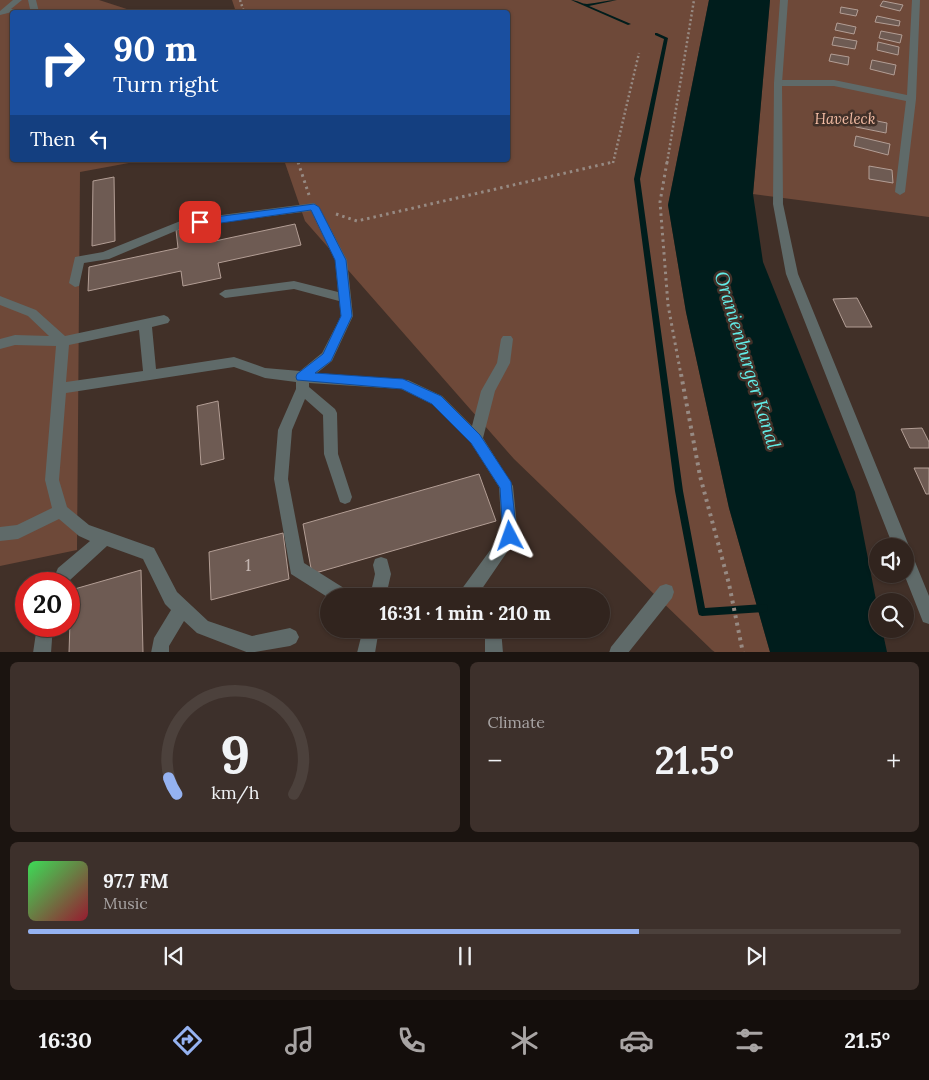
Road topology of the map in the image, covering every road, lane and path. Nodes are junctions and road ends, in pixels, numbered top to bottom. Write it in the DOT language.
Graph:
graph roads {
  1 [pos="18,0"];
  2 [pos="694,0"];
  3 [pos="784,0"];
  4 [pos="916,0"];
  5 [pos="1,13"];
  6 [pos="639,53"];
  7 [pos="778,83"];
  8 [pos="911,98"];
  9 [pos="298,162"];
  10 [pos="900,192"];
  11 [pos="314,207"];
  12 [pos="75,283"];
  13 [pos="225,294"];
  14 [pos="345,298"];
  15 [pos="0,300"];
  16 [pos="164,320"];
  17 [pos="145,324"];
  18 [pos="507,339"];
  19 [pos="63,341"];
  20 [pos="0,344"];
  21 [pos="150,376"];
  22 [pos="302,383"];
  23 [pos="59,389"];
  24 [pos="476,439"];
  25 [pos="345,497"];
  26 [pos="61,511"];
  27 [pos="0,534"];
  28 [pos="105,538"];
  29 [pos="898,538"];
  30 [pos="381,565"];
  31 [pos="66,572"];
  32 [pos="914,579"];
  33 [pos="329,588"];
  34 [pos="380,588"];
  35 [pos="473,588"];
  36 [pos="666,592"];
  37 [pos="182,608"];
  38 [pos="929,616"];
  39 [pos="44,637"];
  40 [pos="290,637"];
  41 [pos="369,638"];
  42 [pos="493,638"];
  43 [pos="251,649"];
  44 [pos="42,652"];
  45 [pos="160,652"];
  46 [pos="366,652"];
  47 [pos="494,652"];
  48 [pos="618,652"];
  49 [pos="742,652"];
  1 -- 5 [label="street"];
  2 -- 49 [label="path"];
  3 -- 7 [label="street"];
  4 -- 8 [label="street"];
  6 -- 11 [label="path"];
  7 -- 8 [label="street"];
  7 -- 29 [label="street"];
  8 -- 10 [label="street"];
  9 -- 11 [label="path"];
  11 -- 12 [label="street"];
  11 -- 14 [label="street"];
  13 -- 14 [label="street"];
  14 -- 22 [label="street"];
  15 -- 19 [label="street"];
  16 -- 17 [label="street"];
  17 -- 19 [label="street"];
  17 -- 21 [label="street"];
  18 -- 24 [label="street"];
  19 -- 20 [label="street"];
  19 -- 23 [label="street"];
  21 -- 22 [label="street"];
  21 -- 23 [label="street"];
  22 -- 24 [label="street"];
  22 -- 25 [label="street"];
  22 -- 33 [label="street"];
  23 -- 26 [label="street"];
  24 -- 35 [label="street"];
  26 -- 27 [label="street"];
  26 -- 28 [label="street"];
  28 -- 31 [label="street"];
  28 -- 37 [label="street"];
  30 -- 34 [label="street"];
  32 -- 38 [label="street"];
  36 -- 48 [label="street"];
  37 -- 43 [label="street"];
  37 -- 45 [label="street"];
  39 -- 44 [label="street"];
  40 -- 43 [label="street"];
  41 -- 46 [label="street"];
  42 -- 47 [label="street"];
}
